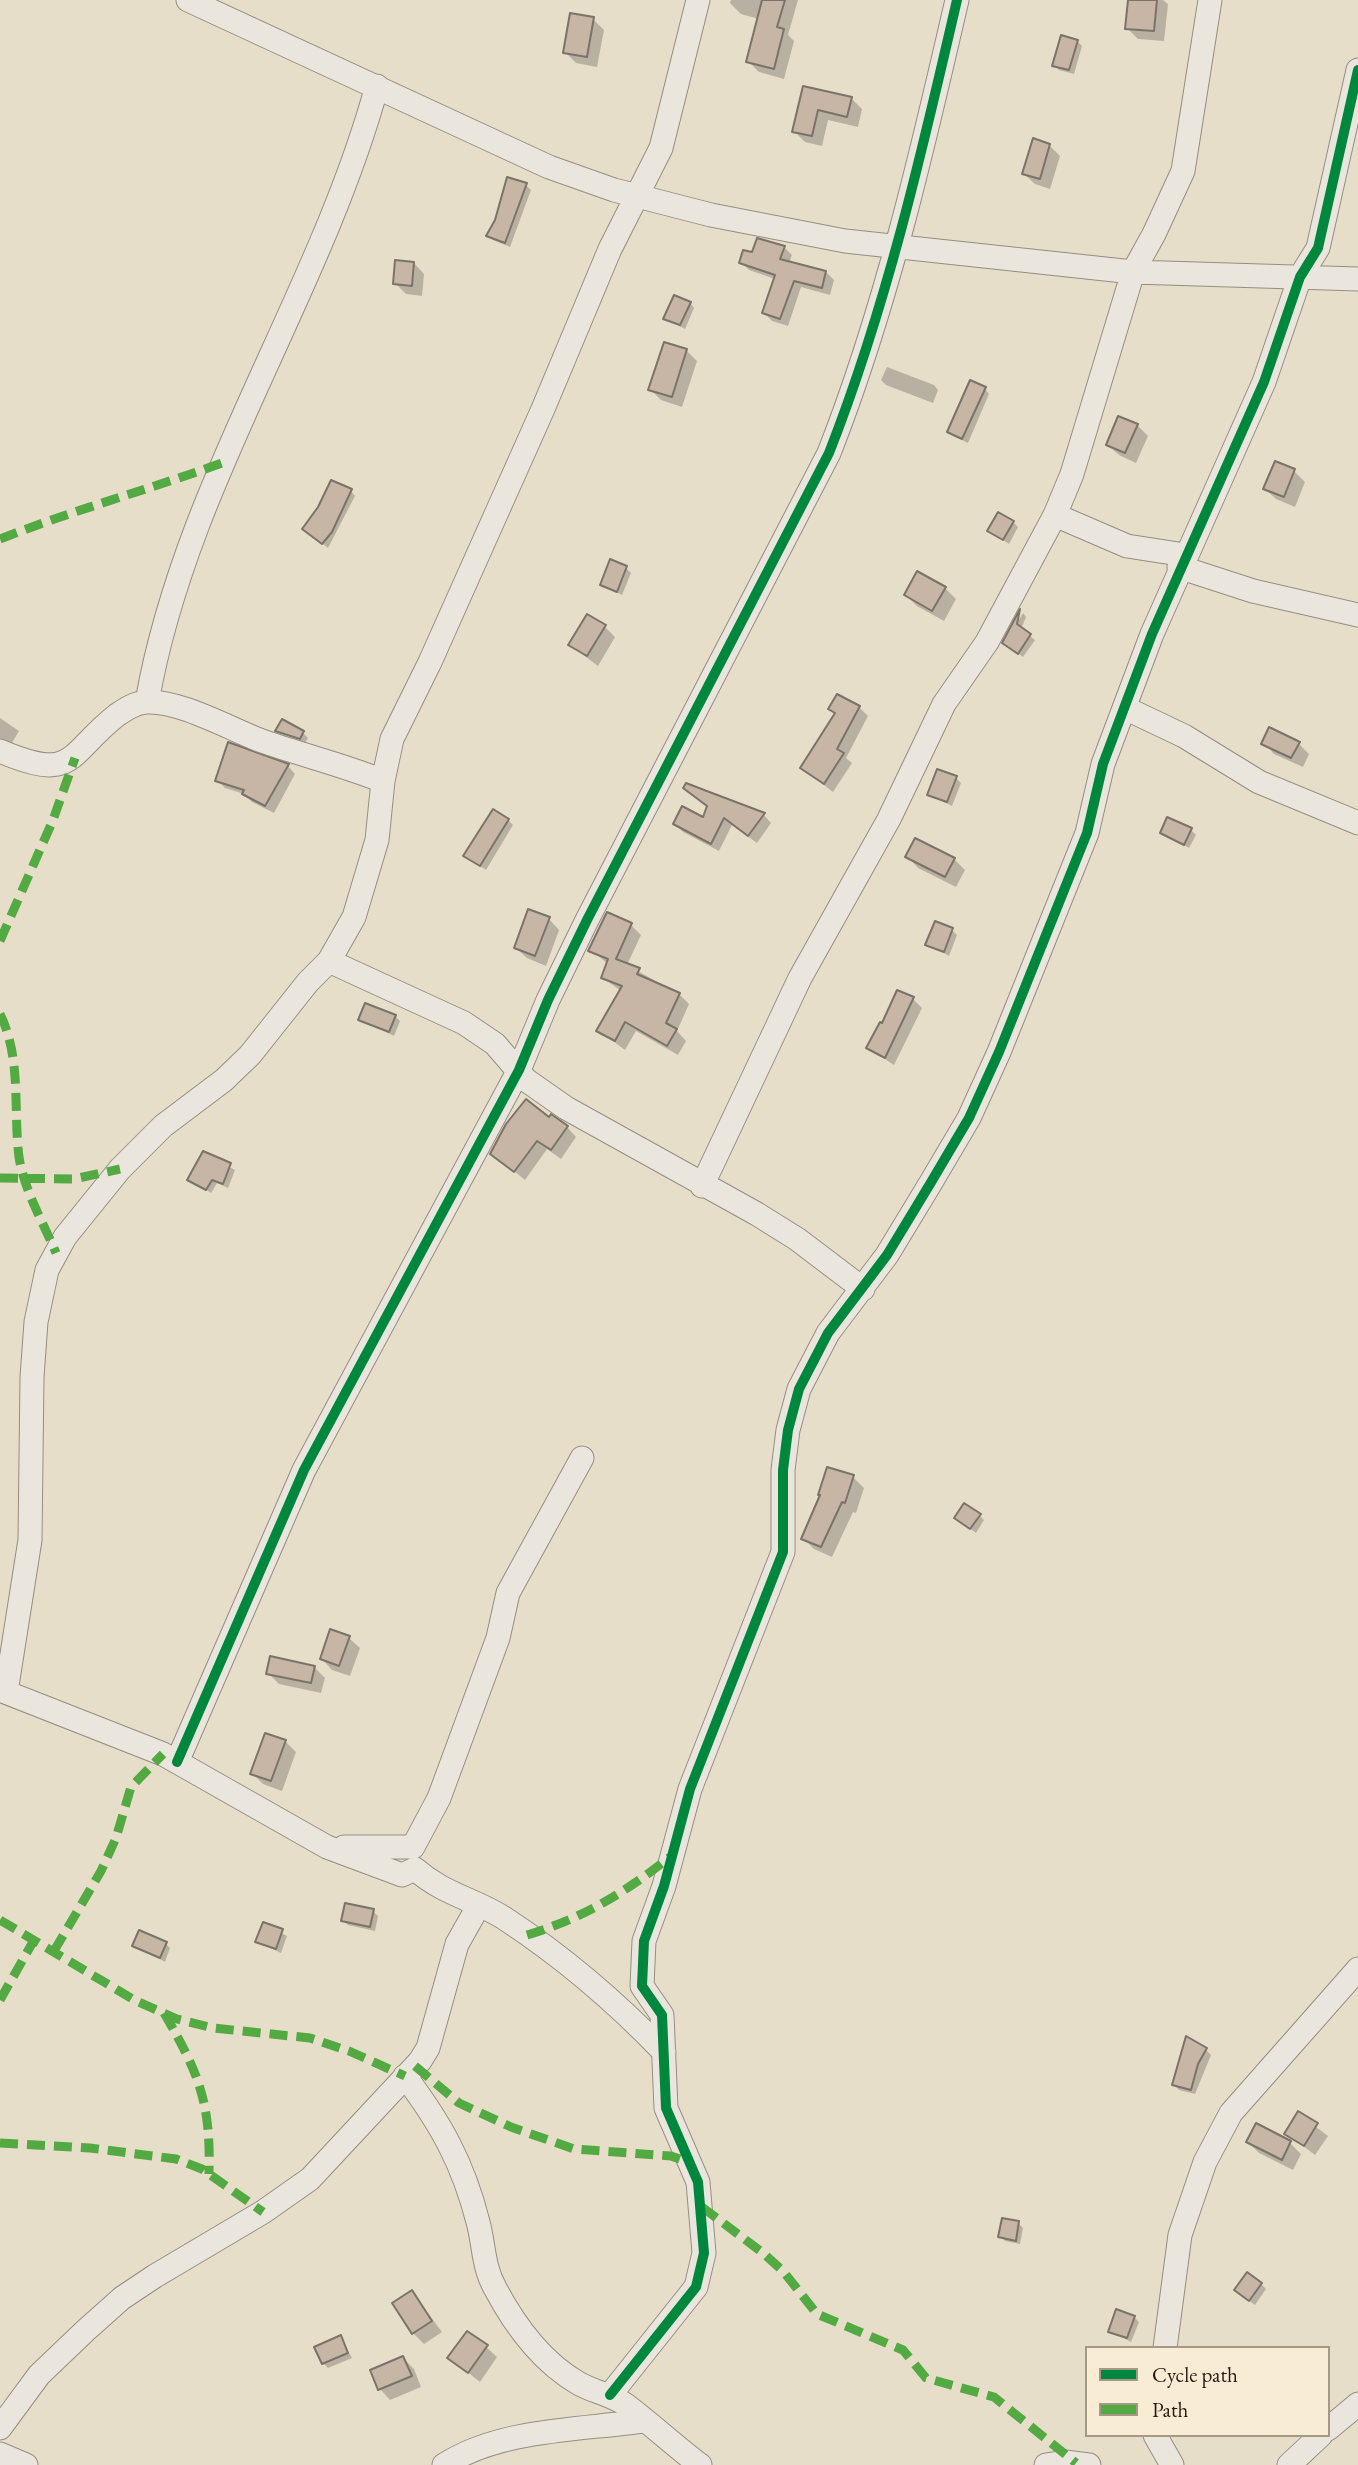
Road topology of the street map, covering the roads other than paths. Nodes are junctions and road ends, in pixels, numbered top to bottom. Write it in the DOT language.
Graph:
graph roads {
  1 [pos="188,0"];
  2 [pos="698,0"];
  3 [pos="957,0"];
  4 [pos="1210,0"];
  5 [pos="1358,70"];
  6 [pos="377,86"];
  7 [pos="639,195"];
  8 [pos="895,247"];
  9 [pos="1133,272"];
  10 [pos="1300,277"];
  11 [pos="1358,279"];
  12 [pos="1055,515"];
  13 [pos="1182,561"];
  14 [pos="1358,614"];
  15 [pos="147,702"];
  16 [pos="1125,708"];
  17 [pos="0,751"];
  18 [pos="383,781"];
  19 [pos="1358,823"];
  20 [pos="329,961"];
  21 [pos="520,1070"];
  22 [pos="702,1186"];
  23 [pos="863,1289"];
  24 [pos="582,1458"];
  25 [pos="3,1691"];
  26 [pos="177,1762"];
  27 [pos="327,1847"];
  28 [pos="479,1905"];
  29 [pos="1358,1969"];
  30 [pos="664,2052"];
  31 [pos="405,2076"];
  32 [pos="1165,2346"];
  33 [pos="610,2395"];
  34 [pos="1358,2404"];
  35 [pos="643,2421"];
  36 [pos="1330,2427"];
  37 [pos="0,2428"];
  38 [pos="1156,2437"];
  39 [pos="1319,2437"];
  40 [pos="0,2454"];
  41 [pos="26,2465"];
  42 [pos="444,2465"];
  43 [pos="700,2465"];
  44 [pos="1046,2465"];
  45 [pos="1089,2465"];
  46 [pos="1171,2465"];
  47 [pos="1289,2465"];
  1 -- 6 [label="street"];
  2 -- 7 [label="street"];
  3 -- 8 [label="street"];
  4 -- 9 [label="street"];
  5 -- 10 [label="street"];
  6 -- 7 [label="street"];
  6 -- 15 [label="street"];
  7 -- 8 [label="street"];
  7 -- 18 [label="street"];
  8 -- 9 [label="street"];
  8 -- 21 [label="street"];
  9 -- 10 [label="street"];
  9 -- 12 [label="street"];
  10 -- 11 [label="street"];
  10 -- 13 [label="street"];
  12 -- 13 [label="street"];
  12 -- 22 [label="street"];
  13 -- 14 [label="street"];
  13 -- 16 [label="street"];
  15 -- 17 [label="street"];
  15 -- 18 [label="street"];
  16 -- 19 [label="street"];
  16 -- 23 [label="street"];
  18 -- 20 [label="street"];
  20 -- 21 [label="street"];
  20 -- 25 [label="street"];
  21 -- 22 [label="street"];
  21 -- 26 [label="street"];
  22 -- 23 [label="street"];
  23 -- 30 [label="street"];
  24 -- 27 [label="street"];
  25 -- 26 [label="street"];
  26 -- 27 [label="street"];
  27 -- 28 [label="street"];
  28 -- 30 [label="street"];
  28 -- 31 [label="street"];
  29 -- 32 [label="street"];
  30 -- 33 [label="street"];
  31 -- 33 [label="street"];
  31 -- 37 [label="street"];
  33 -- 35 [label="street"];
  34 -- 36 [label="street"];
  35 -- 42 [label="street"];
  35 -- 43 [label="street"];
  38 -- 46 [label="street"];
  39 -- 47 [label="street"];
  40 -- 41 [label="street"];
  44 -- 45 [label="street"];
}
